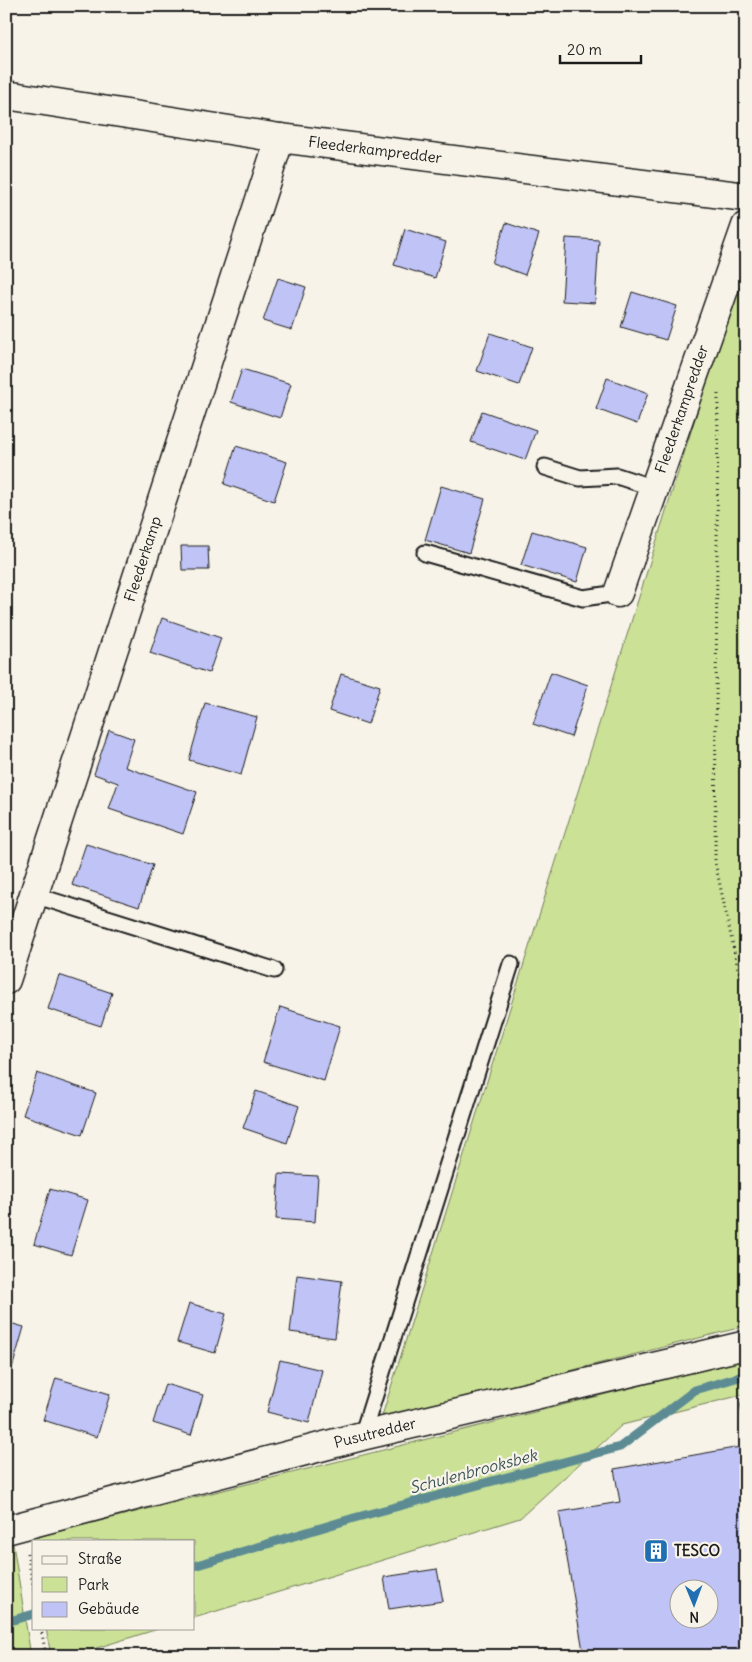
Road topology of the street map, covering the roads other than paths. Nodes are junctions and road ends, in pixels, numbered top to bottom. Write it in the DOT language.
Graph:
graph roads {
  1 [pos="6,95"];
  2 [pos="280,138"];
  3 [pos="746,197"];
  4 [pos="746,226"];
  5 [pos="545,468"];
  6 [pos="654,488"];
  7 [pos="425,553"];
  8 [pos="618,593"];
  9 [pos="34,895"];
  10 [pos="511,964"];
  11 [pos="274,970"];
  12 [pos="6,980"];
  13 [pos="746,1345"];
  14 [pos="362,1436"];
  15 [pos="6,1530"];
  1 -- 2 [label="street, Fleederkampredder"];
  2 -- 3 [label="street, Fleederkampredder"];
  2 -- 9 [label="street, Fleederkamp"];
  4 -- 6 [label="street, Fleederkampredder"];
  5 -- 6 [label="lane"];
  6 -- 8 [label="street, Fleederkampredder"];
  7 -- 8 [label="lane"];
  9 -- 11 [label="lane"];
  9 -- 12 [label="street, Fleederkamp"];
  10 -- 14 [label="lane"];
  13 -- 14 [label="street, Pusutredder"];
  14 -- 15 [label="street, Pusutredder"];
}
